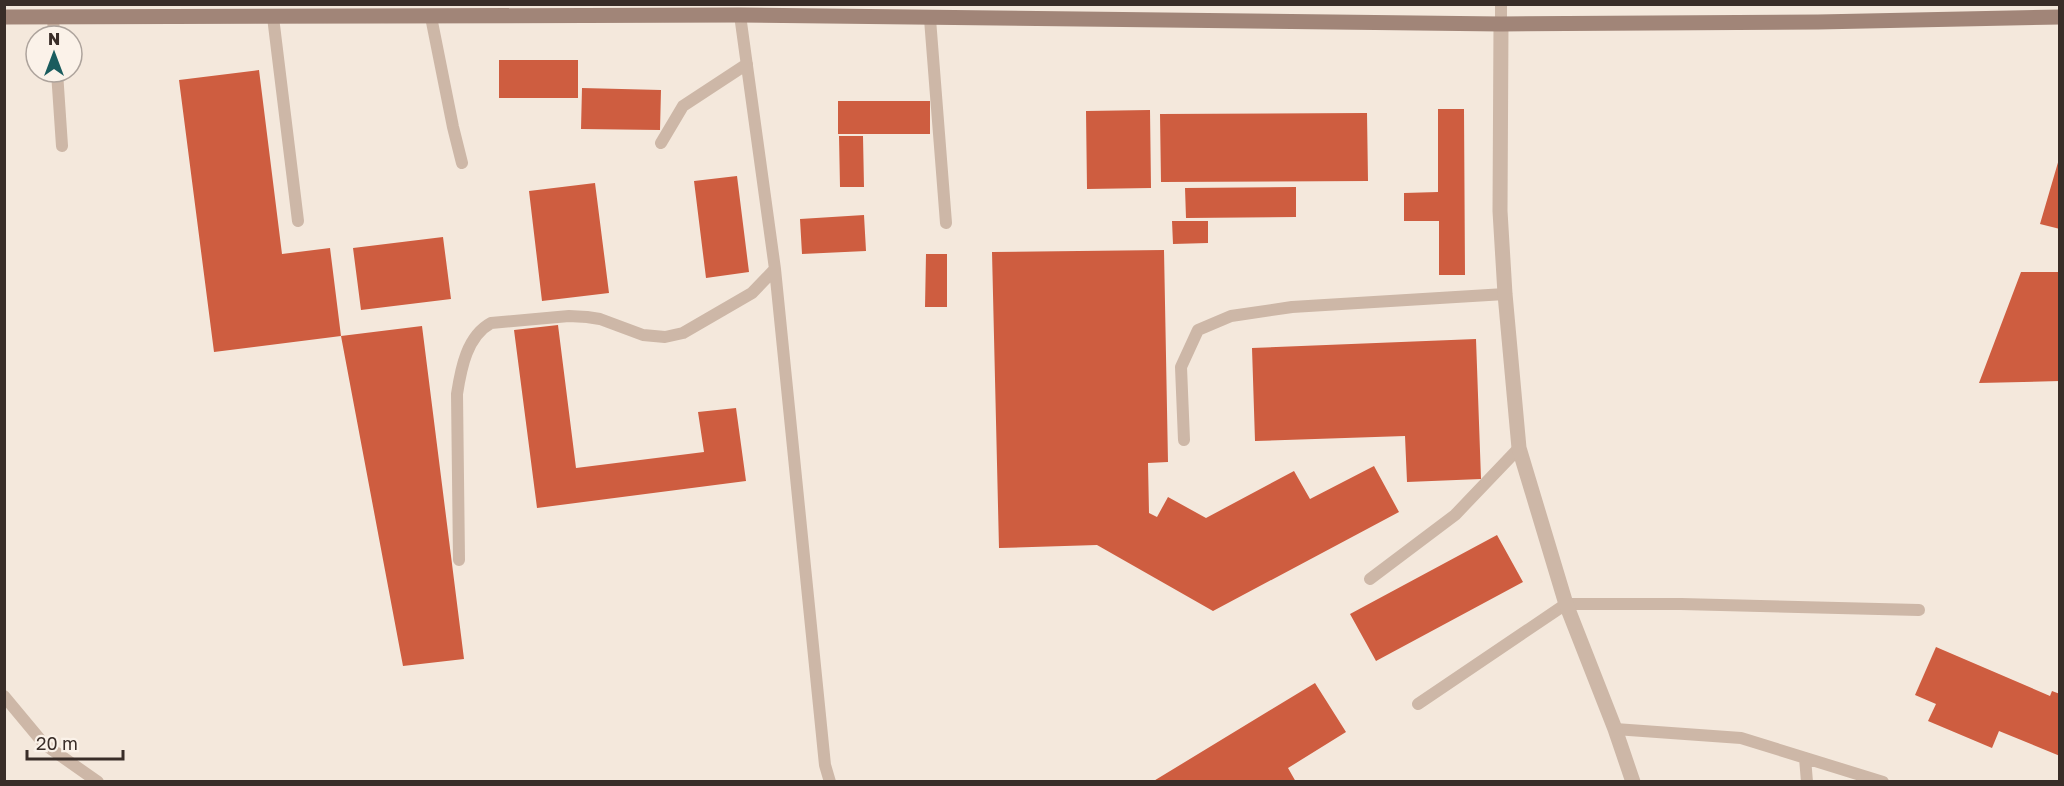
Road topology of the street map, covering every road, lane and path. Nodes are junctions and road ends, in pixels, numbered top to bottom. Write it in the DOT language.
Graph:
graph roads {
  1 [pos="1501,4"];
  2 [pos="740,15"];
  3 [pos="2060,16"];
  4 [pos="4,17"];
  5 [pos="53,17"];
  6 [pos="273,17"];
  7 [pos="431,17"];
  8 [pos="930,19"];
  9 [pos="53,24"];
  10 [pos="1501,24"];
  11 [pos="747,64"];
  12 [pos="58,84"];
  13 [pos="661,143"];
  14 [pos="62,147"];
  15 [pos="462,163"];
  16 [pos="298,221"];
  17 [pos="946,223"];
  18 [pos="775,269"];
  19 [pos="1505,294"];
  20 [pos="1184,440"];
  21 [pos="1520,448"];
  22 [pos="459,560"];
  23 [pos="1370,579"];
  24 [pos="1566,604"];
  25 [pos="1919,610"];
  26 [pos="4,696"];
  27 [pos="1418,704"];
  28 [pos="1615,729"];
  29 [pos="1805,758"];
  30 [pos="98,782"];
  31 [pos="830,782"];
  32 [pos="1633,782"];
  33 [pos="1807,782"];
  34 [pos="1883,782"];
  1 -- 10 [label="lane"];
  2 -- 7 [label="street"];
  2 -- 8 [label="street"];
  2 -- 11 [label="lane"];
  3 -- 10 [label="street"];
  4 -- 5 [label="street"];
  5 -- 6 [label="street"];
  5 -- 9 [label="lane"];
  6 -- 7 [label="street"];
  6 -- 16 [label="lane"];
  7 -- 15 [label="lane"];
  8 -- 10 [label="street"];
  8 -- 17 [label="lane"];
  10 -- 19 [label="street"];
  11 -- 13 [label="lane"];
  11 -- 18 [label="lane"];
  12 -- 14 [label="lane"];
  18 -- 22 [label="lane"];
  18 -- 31 [label="lane"];
  19 -- 20 [label="lane"];
  19 -- 21 [label="street"];
  21 -- 23 [label="lane"];
  21 -- 24 [label="street"];
  24 -- 25 [label="lane"];
  24 -- 27 [label="lane"];
  24 -- 28 [label="street"];
  26 -- 30 [label="lane"];
  28 -- 29 [label="lane"];
  28 -- 32 [label="street"];
  29 -- 33 [label="lane"];
  29 -- 34 [label="lane"];
}
